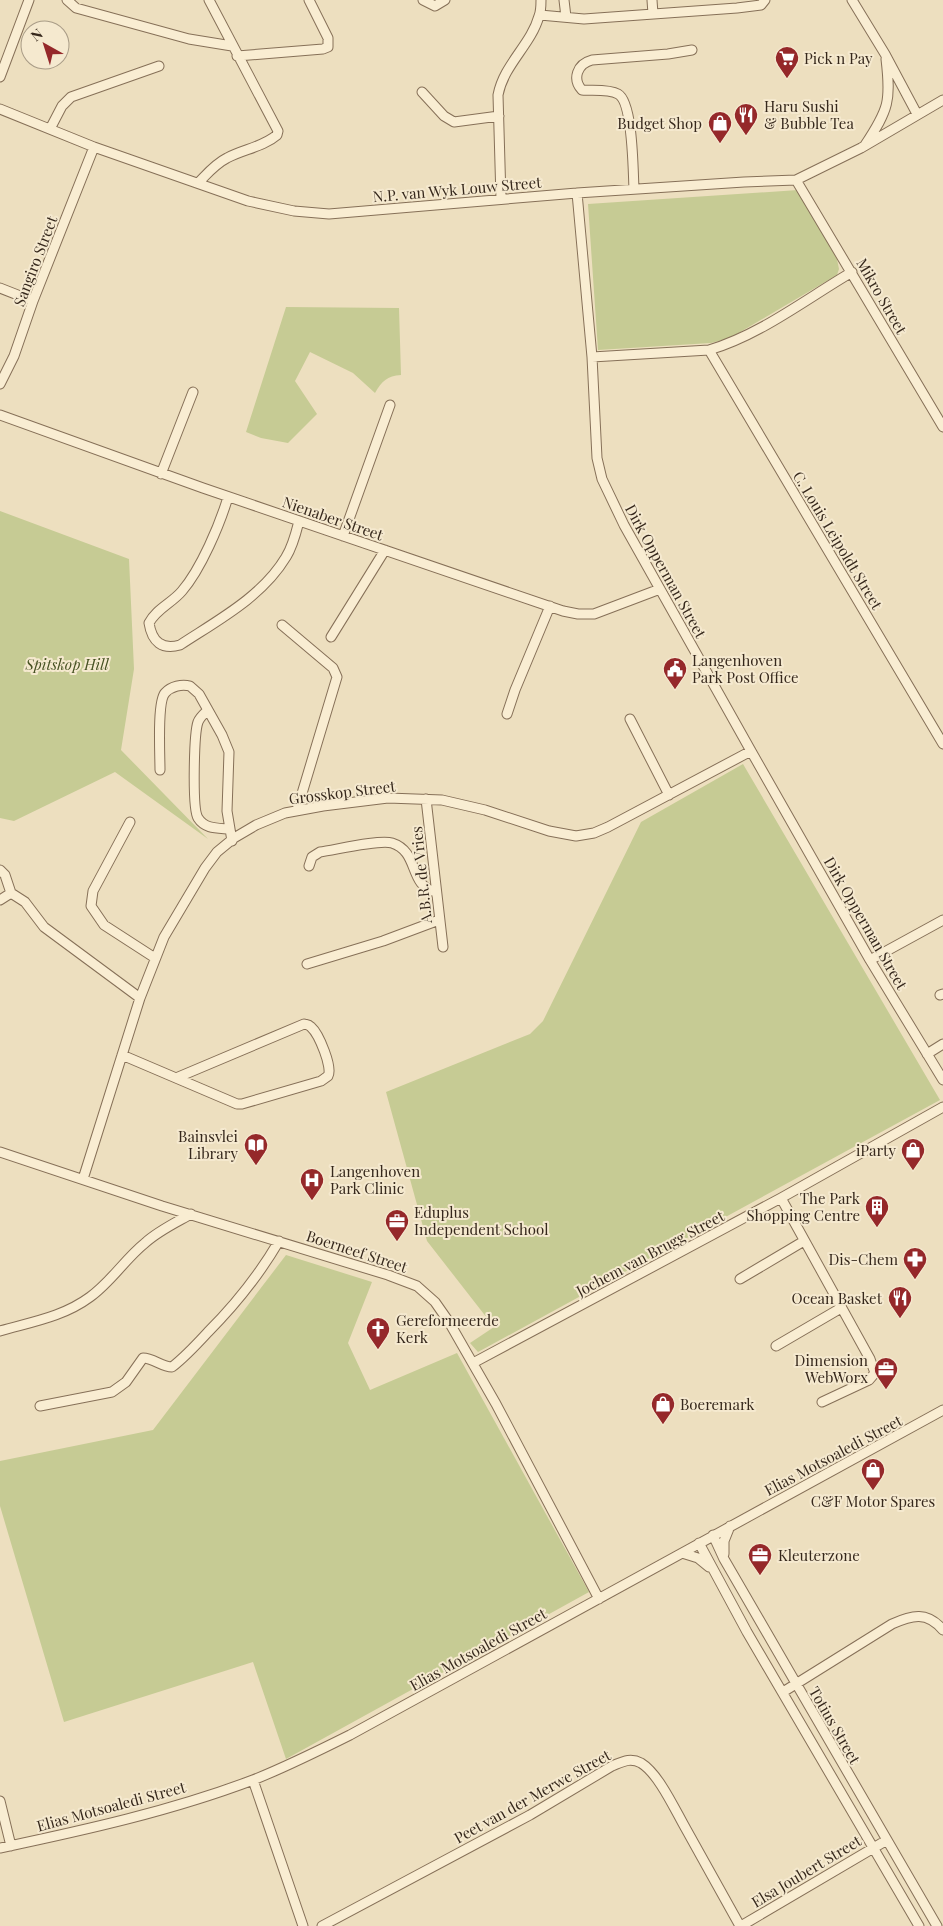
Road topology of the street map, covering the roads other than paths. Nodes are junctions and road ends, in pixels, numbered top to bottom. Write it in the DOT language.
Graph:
graph roads {
  1 [pos="29,0"];
  2 [pos="67,0"];
  3 [pos="209,0"];
  4 [pos="309,0"];
  5 [pos="422,0"];
  6 [pos="445,0"];
  7 [pos="541,0"];
  8 [pos="564,0"];
  9 [pos="652,0"];
  10 [pos="766,0"];
  11 [pos="852,0"];
  12 [pos="653,14"];
  13 [pos="540,15"];
  14 [pos="566,17"];
  15 [pos="232,46"];
  16 [pos="692,50"];
  17 [pos="885,54"];
  18 [pos="237,56"];
  19 [pos="159,66"];
  20 [pos="0,77"];
  21 [pos="422,92"];
  22 [pos="943,100"];
  23 [pos="0,109"];
  24 [pos="920,113"];
  25 [pos="499,116"];
  26 [pos="50,129"];
  27 [pos="94,147"];
  28 [pos="861,148"];
  29 [pos="796,180"];
  30 [pos="198,183"];
  31 [pos="634,189"];
  32 [pos="577,193"];
  33 [pos="501,199"];
  34 [pos="852,272"];
  35 [pos="0,288"];
  36 [pos="33,301"];
  37 [pos="709,350"];
  38 [pos="592,357"];
  39 [pos="0,384"];
  40 [pos="193,392"];
  41 [pos="390,405"];
  42 [pos="0,415"];
  43 [pos="943,427"];
  44 [pos="161,474"];
  45 [pos="228,497"];
  46 [pos="300,521"];
  47 [pos="343,536"];
  48 [pos="385,550"];
  49 [pos="660,589"];
  50 [pos="550,606"];
  51 [pos="282,625"];
  52 [pos="331,638"];
  53 [pos="208,710"];
  54 [pos="507,714"];
  55 [pos="630,719"];
  56 [pos="943,744"];
  57 [pos="751,751"];
  58 [pos="160,770"];
  59 [pos="669,795"];
  60 [pos="426,799"];
  61 [pos="297,810"];
  62 [pos="130,822"];
  63 [pos="229,829"];
  64 [pos="232,841"];
  65 [pos="309,866"];
  66 [pos="0,870"];
  67 [pos="436,892"];
  68 [pos="11,893"];
  69 [pos="0,900"];
  70 [pos="439,920"];
  71 [pos="943,920"];
  72 [pos="443,947"];
  73 [pos="155,958"];
  74 [pos="870,960"];
  75 [pos="308,964"];
  76 [pos="140,998"];
  77 [pos="943,1044"];
  78 [pos="927,1054"];
  79 [pos="122,1055"];
  80 [pos="176,1078"];
  81 [pos="943,1080"];
  82 [pos="943,1107"];
  83 [pos="0,1152"];
  84 [pos="83,1179"];
  85 [pos="781,1198"];
  86 [pos="191,1214"];
  87 [pos="279,1241"];
  88 [pos="804,1241"];
  89 [pos="740,1279"];
  90 [pos="841,1308"];
  91 [pos="0,1331"];
  92 [pos="776,1346"];
  93 [pos="473,1363"];
  94 [pos="822,1402"];
  95 [pos="40,1406"];
  96 [pos="943,1410"];
  97 [pos="730,1526"];
  98 [pos="713,1535"];
  99 [pos="699,1543"];
  100 [pos="682,1553"];
  101 [pos="724,1559"];
  102 [pos="713,1571"];
  103 [pos="599,1599"];
  104 [pos="943,1630"];
  105 [pos="796,1685"];
  106 [pos="783,1692"];
  107 [pos="253,1780"];
  108 [pos="0,1801"];
  109 [pos="886,1840"];
  110 [pos="11,1846"];
  111 [pos="0,1848"];
  112 [pos="873,1848"];
  113 [pos="303,1926"];
  114 [pos="322,1926"];
  115 [pos="740,1926"];
  116 [pos="919,1926"];
  117 [pos="937,1926"];
  1 -- 20 [label="street"];
  2 -- 15 [label="street"];
  3 -- 15 [label="street"];
  4 -- 18 [label="street"];
  5 -- 6 [label="street"];
  7 -- 13 [label="street"];
  8 -- 14 [label="street"];
  9 -- 12 [label="street"];
  10 -- 12 [label="street"];
  11 -- 17 [label="street"];
  12 -- 14 [label="street"];
  13 -- 14 [label="street"];
  13 -- 25 [label="street"];
  15 -- 18 [label="street"];
  16 -- 31 [label="street"];
  17 -- 24 [label="street"];
  17 -- 28 [label="street"];
  18 -- 30 [label="street"];
  19 -- 26 [label="street"];
  21 -- 25 [label="street"];
  22 -- 24 [label="street, N.P. van Wyk Louw Street"];
  23 -- 26 [label="street, N.P. van Wyk Louw Street"];
  24 -- 28 [label="street, N.P. van Wyk Louw Street"];
  25 -- 33 [label="street"];
  26 -- 27 [label="street, N.P. van Wyk Louw Street"];
  27 -- 30 [label="street, N.P. van Wyk Louw Street"];
  27 -- 36 [label="street, Sangiro Street"];
  28 -- 29 [label="street, N.P. van Wyk Louw Street"];
  29 -- 31 [label="street, N.P. van Wyk Louw Street"];
  29 -- 34 [label="street, Mikro Street"];
  30 -- 33 [label="street, N.P. van Wyk Louw Street"];
  31 -- 32 [label="street, N.P. van Wyk Louw Street"];
  32 -- 33 [label="street, N.P. van Wyk Louw Street"];
  32 -- 38 [label="street, Dirk Opperman Street"];
  34 -- 37 [label="street"];
  34 -- 43 [label="street, Mikro Street"];
  35 -- 36 [label="street"];
  36 -- 39 [label="street, Sangiro Street"];
  37 -- 38 [label="street"];
  37 -- 56 [label="street, C. Louis Leipoldt Street"];
  38 -- 49 [label="street, Dirk Opperman Street"];
  40 -- 44 [label="street"];
  41 -- 47 [label="street"];
  42 -- 44 [label="street, Nienaber Street"];
  44 -- 45 [label="street, Nienaber Street"];
  45 -- 46 [label="street, Nienaber Street"];
  45 -- 46 [label="street"];
  46 -- 47 [label="street, Nienaber Street"];
  47 -- 48 [label="street, Nienaber Street"];
  48 -- 50 [label="street, Nienaber Street"];
  48 -- 52 [label="street"];
  49 -- 50 [label="street, Nienaber Street"];
  49 -- 57 [label="street, Dirk Opperman Street"];
  50 -- 54 [label="street"];
  51 -- 61 [label="street"];
  53 -- 58 [label="street"];
  53 -- 63 [label="street"];
  53 -- 63 [label="street"];
  55 -- 59 [label="street"];
  57 -- 59 [label="street, Grosskop Street"];
  57 -- 74 [label="street, Dirk Opperman Street"];
  59 -- 60 [label="street, Grosskop Street"];
  60 -- 61 [label="street, Grosskop Street"];
  60 -- 67 [label="street, A.B.R. de Vries"];
  61 -- 64 [label="street, Grosskop Street"];
  62 -- 73 [label="street"];
  63 -- 64 [label="street"];
  64 -- 73 [label="street, Grosskop Street"];
  65 -- 67 [label="street"];
  66 -- 68 [label="street"];
  67 -- 70 [label="street, A.B.R. de Vries"];
  68 -- 69 [label="street"];
  68 -- 76 [label="street"];
  70 -- 72 [label="street, A.B.R. de Vries"];
  70 -- 75 [label="street"];
  71 -- 74 [label="street"];
  73 -- 76 [label="street, Grosskop Street"];
  74 -- 78 [label="street, Dirk Opperman Street"];
  76 -- 79 [label="street, Grosskop Street"];
  77 -- 78 [label="street"];
  78 -- 81 [label="street, Dirk Opperman Street"];
  79 -- 80 [label="street"];
  79 -- 84 [label="street, Grosskop Street"];
  80 -- 80 [label="street"];
  82 -- 85 [label="street, Jochem van Brugg Street"];
  83 -- 84 [label="street, Boerneef Street"];
  84 -- 86 [label="street, Boerneef Street"];
  85 -- 88 [label="street"];
  85 -- 93 [label="street, Jochem van Brugg Street"];
  86 -- 87 [label="street, Boerneef Street"];
  86 -- 91 [label="street"];
  87 -- 93 [label="street, Boerneef Street"];
  87 -- 95 [label="street"];
  88 -- 89 [label="street"];
  88 -- 90 [label="street"];
  90 -- 92 [label="street"];
  90 -- 94 [label="street"];
  93 -- 103 [label="street, Boerneef Street"];
  96 -- 97 [label="street, Elias Motsoaledi Street"];
  97 -- 98 [label="street, Elias Motsoaledi Street"];
  97 -- 101 [label="street"];
  98 -- 99 [label="street, Elias Motsoaledi Street"];
  98 -- 101 [label="street, Totius Street"];
  99 -- 100 [label="street, Elias Motsoaledi Street"];
  99 -- 102 [label="street, Totius Street"];
  100 -- 102 [label="street"];
  100 -- 103 [label="street, Elias Motsoaledi Street"];
  101 -- 105 [label="street, Totius Street"];
  102 -- 106 [label="street, Totius Street"];
  103 -- 107 [label="street, Elias Motsoaledi Street"];
  104 -- 105 [label="street"];
  105 -- 106 [label="street"];
  105 -- 109 [label="street, Totius Street"];
  106 -- 112 [label="street, Totius Street"];
  107 -- 110 [label="street, Elias Motsoaledi Street"];
  107 -- 113 [label="street"];
  108 -- 110 [label="street"];
  109 -- 112 [label="street, Elsa Joubert Street"];
  109 -- 117 [label="street, Totius Street"];
  110 -- 111 [label="street, Elias Motsoaledi Street"];
  112 -- 115 [label="street, Elsa Joubert Street"];
  112 -- 116 [label="street, Totius Street"];
  114 -- 115 [label="street, Peet van der Merwe Street"];
}
